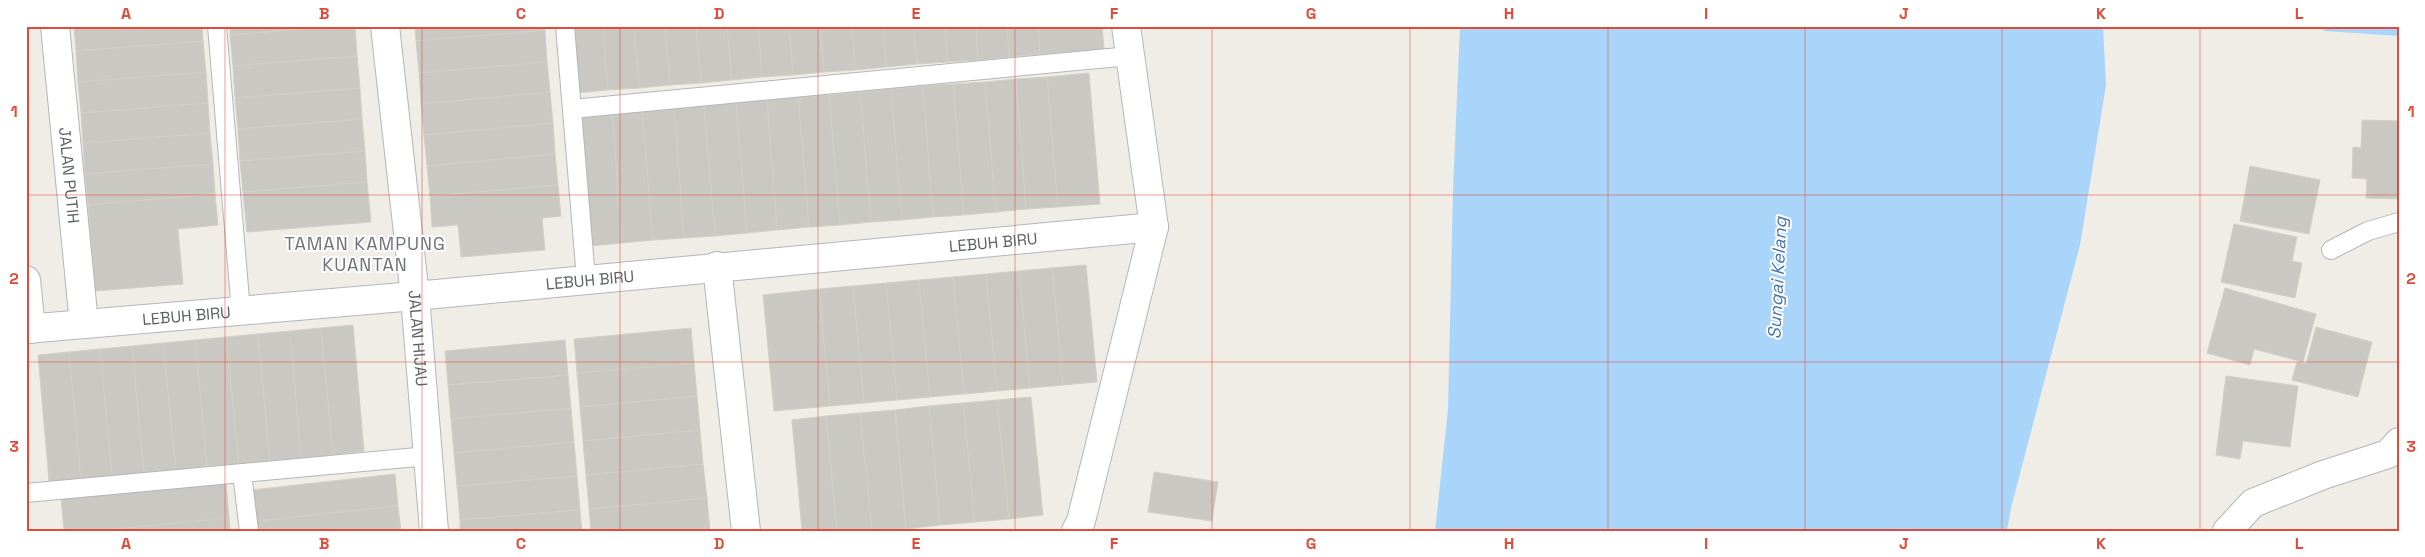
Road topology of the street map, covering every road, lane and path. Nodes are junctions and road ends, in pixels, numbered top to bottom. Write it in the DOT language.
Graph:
graph roads {
  1 [pos="55,26"];
  2 [pos="217,26"];
  3 [pos="385,26"];
  4 [pos="565,26"];
  5 [pos="1126,26"];
  6 [pos="1130,56"];
  7 [pos="572,109"];
  8 [pos="2399,222"];
  9 [pos="1154,227"];
  10 [pos="2331,250"];
  11 [pos="718,266"];
  12 [pos="586,279"];
  13 [pos="26,280"];
  14 [pos="414,296"];
  15 [pos="241,312"];
  16 [pos="84,324"];
  17 [pos="29,329"];
  18 [pos="2399,442"];
  19 [pos="428,456"];
  20 [pos="242,473"];
  21 [pos="26,494"];
  22 [pos="250,531"];
  23 [pos="434,531"];
  24 [pos="746,531"];
  25 [pos="1076,531"];
  26 [pos="2227,531"];
  1 -- 16 [label="street, JALAN PUTIH"];
  2 -- 15 [label="lane"];
  3 -- 14 [label="street, JALAN HIJAU"];
  4 -- 7 [label="lane"];
  5 -- 6 [label="street"];
  6 -- 7 [label="lane"];
  6 -- 9 [label="street"];
  7 -- 12 [label="lane"];
  8 -- 10 [label="lane"];
  9 -- 11 [label="street, LEBUH BIRU"];
  9 -- 25 [label="street"];
  11 -- 12 [label="street, LEBUH BIRU"];
  11 -- 24 [label="street"];
  12 -- 14 [label="street, LEBUH BIRU"];
  13 -- 17 [label="street"];
  14 -- 15 [label="street, LEBUH BIRU"];
  14 -- 19 [label="street, JALAN HIJAU"];
  15 -- 16 [label="street, LEBUH BIRU"];
  16 -- 17 [label="street, LEBUH BIRU"];
  18 -- 26 [label="street"];
  19 -- 20 [label="lane"];
  19 -- 23 [label="street, JALAN HIJAU"];
  20 -- 21 [label="lane"];
  20 -- 22 [label="lane"];
}
